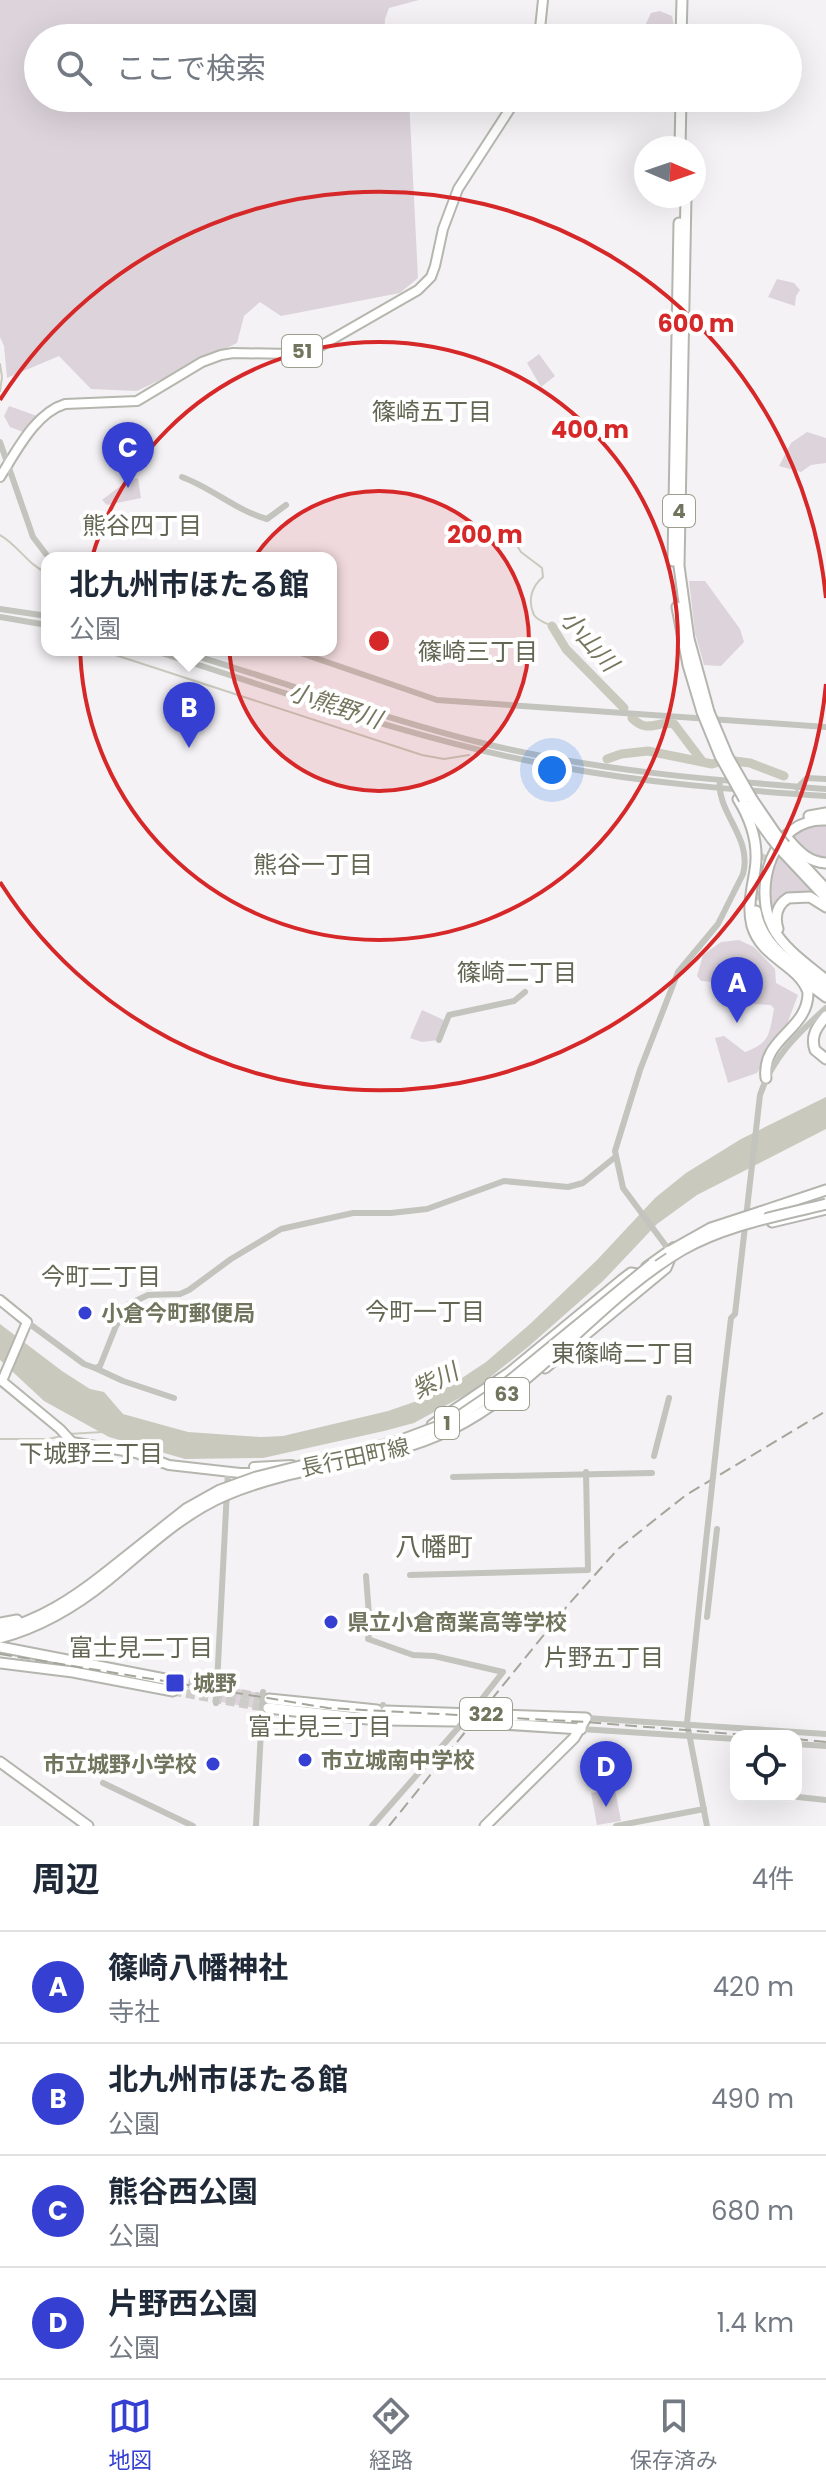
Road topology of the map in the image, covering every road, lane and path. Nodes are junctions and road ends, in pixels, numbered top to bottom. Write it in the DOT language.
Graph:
graph roads {
  1 [pos="543,0"];
  2 [pos="685,0"];
  3 [pos="540,24"];
  4 [pos="682,24"];
  5 [pos="686,24"];
  6 [pos="508,112"];
  7 [pos="681,112"];
  8 [pos="687,112"];
  9 [pos="680,136"];
  10 [pos="686,136"];
  11 [pos="681,208"];
  12 [pos="685,208"];
  13 [pos="682,234"];
  14 [pos="0,442"];
  15 [pos="8,465"];
  16 [pos="0,477"];
  17 [pos="182,477"];
  18 [pos="286,505"];
  19 [pos="44,552"];
  20 [pos="0,609"];
  21 [pos="41,615"];
  22 [pos="0,617"];
  23 [pos="41,624"];
  24 [pos="171,656"];
  25 [pos="196,656"];
  26 [pos="309,656"];
  27 [pos="705,712"];
  28 [pos="826,727"];
  29 [pos="826,779"];
  30 [pos="720,780"];
  31 [pos="798,786"];
  32 [pos="719,789"];
  33 [pos="826,789"];
  34 [pos="794,794"];
  35 [pos="826,796"];
  36 [pos="747,799"];
  37 [pos="826,813"];
  38 [pos="826,820"];
  39 [pos="750,822"];
  40 [pos="784,845"];
  41 [pos="766,855"];
  42 [pos="826,863"];
  43 [pos="826,889"];
  44 [pos="826,898"];
  45 [pos="755,900"];
  46 [pos="826,907"];
  47 [pos="756,914"];
  48 [pos="792,948"];
  49 [pos="784,965"];
  50 [pos="797,976"];
  51 [pos="826,978"];
  52 [pos="826,989"];
  53 [pos="525,992"];
  54 [pos="826,997"];
  55 [pos="826,1008"];
  56 [pos="826,1016"];
  57 [pos="439,1040"];
  58 [pos="826,1059"];
  59 [pos="766,1078"];
  60 [pos="614,1158"];
  61 [pos="825,1201"];
  62 [pos="747,1220"];
  63 [pos="667,1251"];
  64 [pos="637,1274"];
  65 [pos="0,1300"];
  66 [pos="26,1324"];
  67 [pos="95,1368"];
  68 [pos="2,1378"];
  69 [pos="174,1398"];
  70 [pos="669,1398"];
  71 [pos="416,1439"];
  72 [pos="654,1456"];
  73 [pos="228,1471"];
  74 [pos="586,1472"];
  75 [pos="652,1473"];
  76 [pos="453,1477"];
  77 [pos="717,1529"];
  78 [pos="104,1574"];
  79 [pos="410,1575"];
  80 [pos="366,1576"];
  81 [pos="707,1617"];
  82 [pos="0,1623"];
  83 [pos="0,1630"];
  84 [pos="0,1639"];
  85 [pos="0,1647"];
  86 [pos="0,1663"];
  87 [pos="267,1700"];
  88 [pos="216,1703"];
  89 [pos="382,1715"];
  90 [pos="586,1718"];
  91 [pos="687,1723"];
  92 [pos="581,1729"];
  93 [pos="826,1734"];
  94 [pos="689,1736"];
  95 [pos="730,1739"];
  96 [pos="802,1744"];
  97 [pos="826,1746"];
  98 [pos="0,1762"];
  99 [pos="103,1783"];
  100 [pos="802,1797"];
  101 [pos="826,1800"];
  102 [pos="704,1809"];
  103 [pos="88,1826"];
  104 [pos="193,1826"];
  105 [pos="256,1826"];
  106 [pos="372,1826"];
  107 [pos="485,1826"];
  108 [pos="616,1826"];
  109 [pos="707,1826"];
  1 -- 3 [label="main road"];
  2 -- 4 [label="highway"];
  2 -- 5 [label="highway"];
  6 -- 15 [label="main road, 51"];
  7 -- 9 [label="highway"];
  8 -- 10 [label="highway"];
  11 -- 13 [label="highway, 4"];
  12 -- 13 [label="highway, 4"];
  13 -- 27 [label="highway, 4"];
  14 -- 15 [label="street"];
  15 -- 16 [label="main road, 51"];
  15 -- 19 [label="street"];
  17 -- 18 [label="street"];
  20 -- 21 [label="street"];
  22 -- 23 [label="street"];
  24 -- 32 [label="street"];
  25 -- 30 [label="street"];
  26 -- 28 [label="street"];
  27 -- 36 [label="highway, 4, bridge"];
  27 -- 36 [label="highway, 4, bridge"];
  29 -- 31 [label="street"];
  30 -- 31 [label="street"];
  30 -- 32 [label="street"];
  31 -- 33 [label="street"];
  31 -- 34 [label="street"];
  32 -- 34 [label="street"];
  32 -- 60 [label="street"];
  34 -- 35 [label="street"];
  36 -- 39 [label="highway"];
  36 -- 40 [label="highway, 4, bridge"];
  37 -- 41 [label="highway"];
  38 -- 48 [label="highway"];
  39 -- 49 [label="highway"];
  39 -- 52 [label="highway"];
  40 -- 42 [label="highway"];
  40 -- 43 [label="highway, 4"];
  40 -- 44 [label="highway, 4"];
  45 -- 47 [label="highway"];
  46 -- 48 [label="highway"];
  47 -- 49 [label="highway"];
  47 -- 52 [label="highway"];
  48 -- 51 [label="highway"];
  48 -- 51 [label="highway"];
  49 -- 50 [label="highway"];
  50 -- 54 [label="highway"];
  50 -- 59 [label="highway"];
  53 -- 57 [label="street"];
  55 -- 59 [label="street"];
  56 -- 58 [label="highway"];
  59 -- 62 [label="street"];
  60 -- 63 [label="street"];
  60 -- 67 [label="street"];
  61 -- 62 [label="main road, 長行田町線 / 63"];
  61 -- 71 [label="highway, 1, bridge"];
  61 -- 71 [label="highway, 1, bridge"];
  62 -- 63 [label="main road, 長行田町線 / 63"];
  62 -- 91 [label="street, bridge"];
  63 -- 64 [label="main road, 長行田町線 / 63"];
  63 -- 71 [label="highway, bridge"];
  63 -- 73 [label="main road, 長行田町線 / 63"];
  64 -- 71 [label="highway, bridge"];
  64 -- 73 [label="main road, 長行田町線 / 63"];
  65 -- 66 [label="main road"];
  66 -- 67 [label="street"];
  66 -- 68 [label="main road, 長行田町線 / 63"];
  67 -- 69 [label="street"];
  68 -- 73 [label="main road, 長行田町線 / 63"];
  70 -- 72 [label="street"];
  71 -- 78 [label="highway, 1, bridge"];
  71 -- 84 [label="highway, 1, bridge"];
  73 -- 88 [label="street"];
  74 -- 75 [label="street"];
  74 -- 76 [label="street"];
  74 -- 79 [label="street"];
  77 -- 81 [label="street"];
  78 -- 82 [label="highway"];
  78 -- 83 [label="highway, 1"];
  80 -- 106 [label="street, bridge"];
  85 -- 86 [label="highway"];
  87 -- 89 [label="highway, 322"];
  87 -- 105 [label="street"];
  89 -- 90 [label="highway, 322"];
  89 -- 92 [label="highway, 322"];
  90 -- 91 [label="street"];
  90 -- 92 [label="highway"];
  91 -- 93 [label="street"];
  91 -- 94 [label="street"];
  92 -- 94 [label="street"];
  92 -- 107 [label="highway"];
  94 -- 95 [label="street"];
  94 -- 102 [label="street"];
  96 -- 97 [label="street"];
  98 -- 103 [label="highway"];
  99 -- 104 [label="street"];
  100 -- 101 [label="street"];
  102 -- 108 [label="street"];
  102 -- 109 [label="street"];
}
